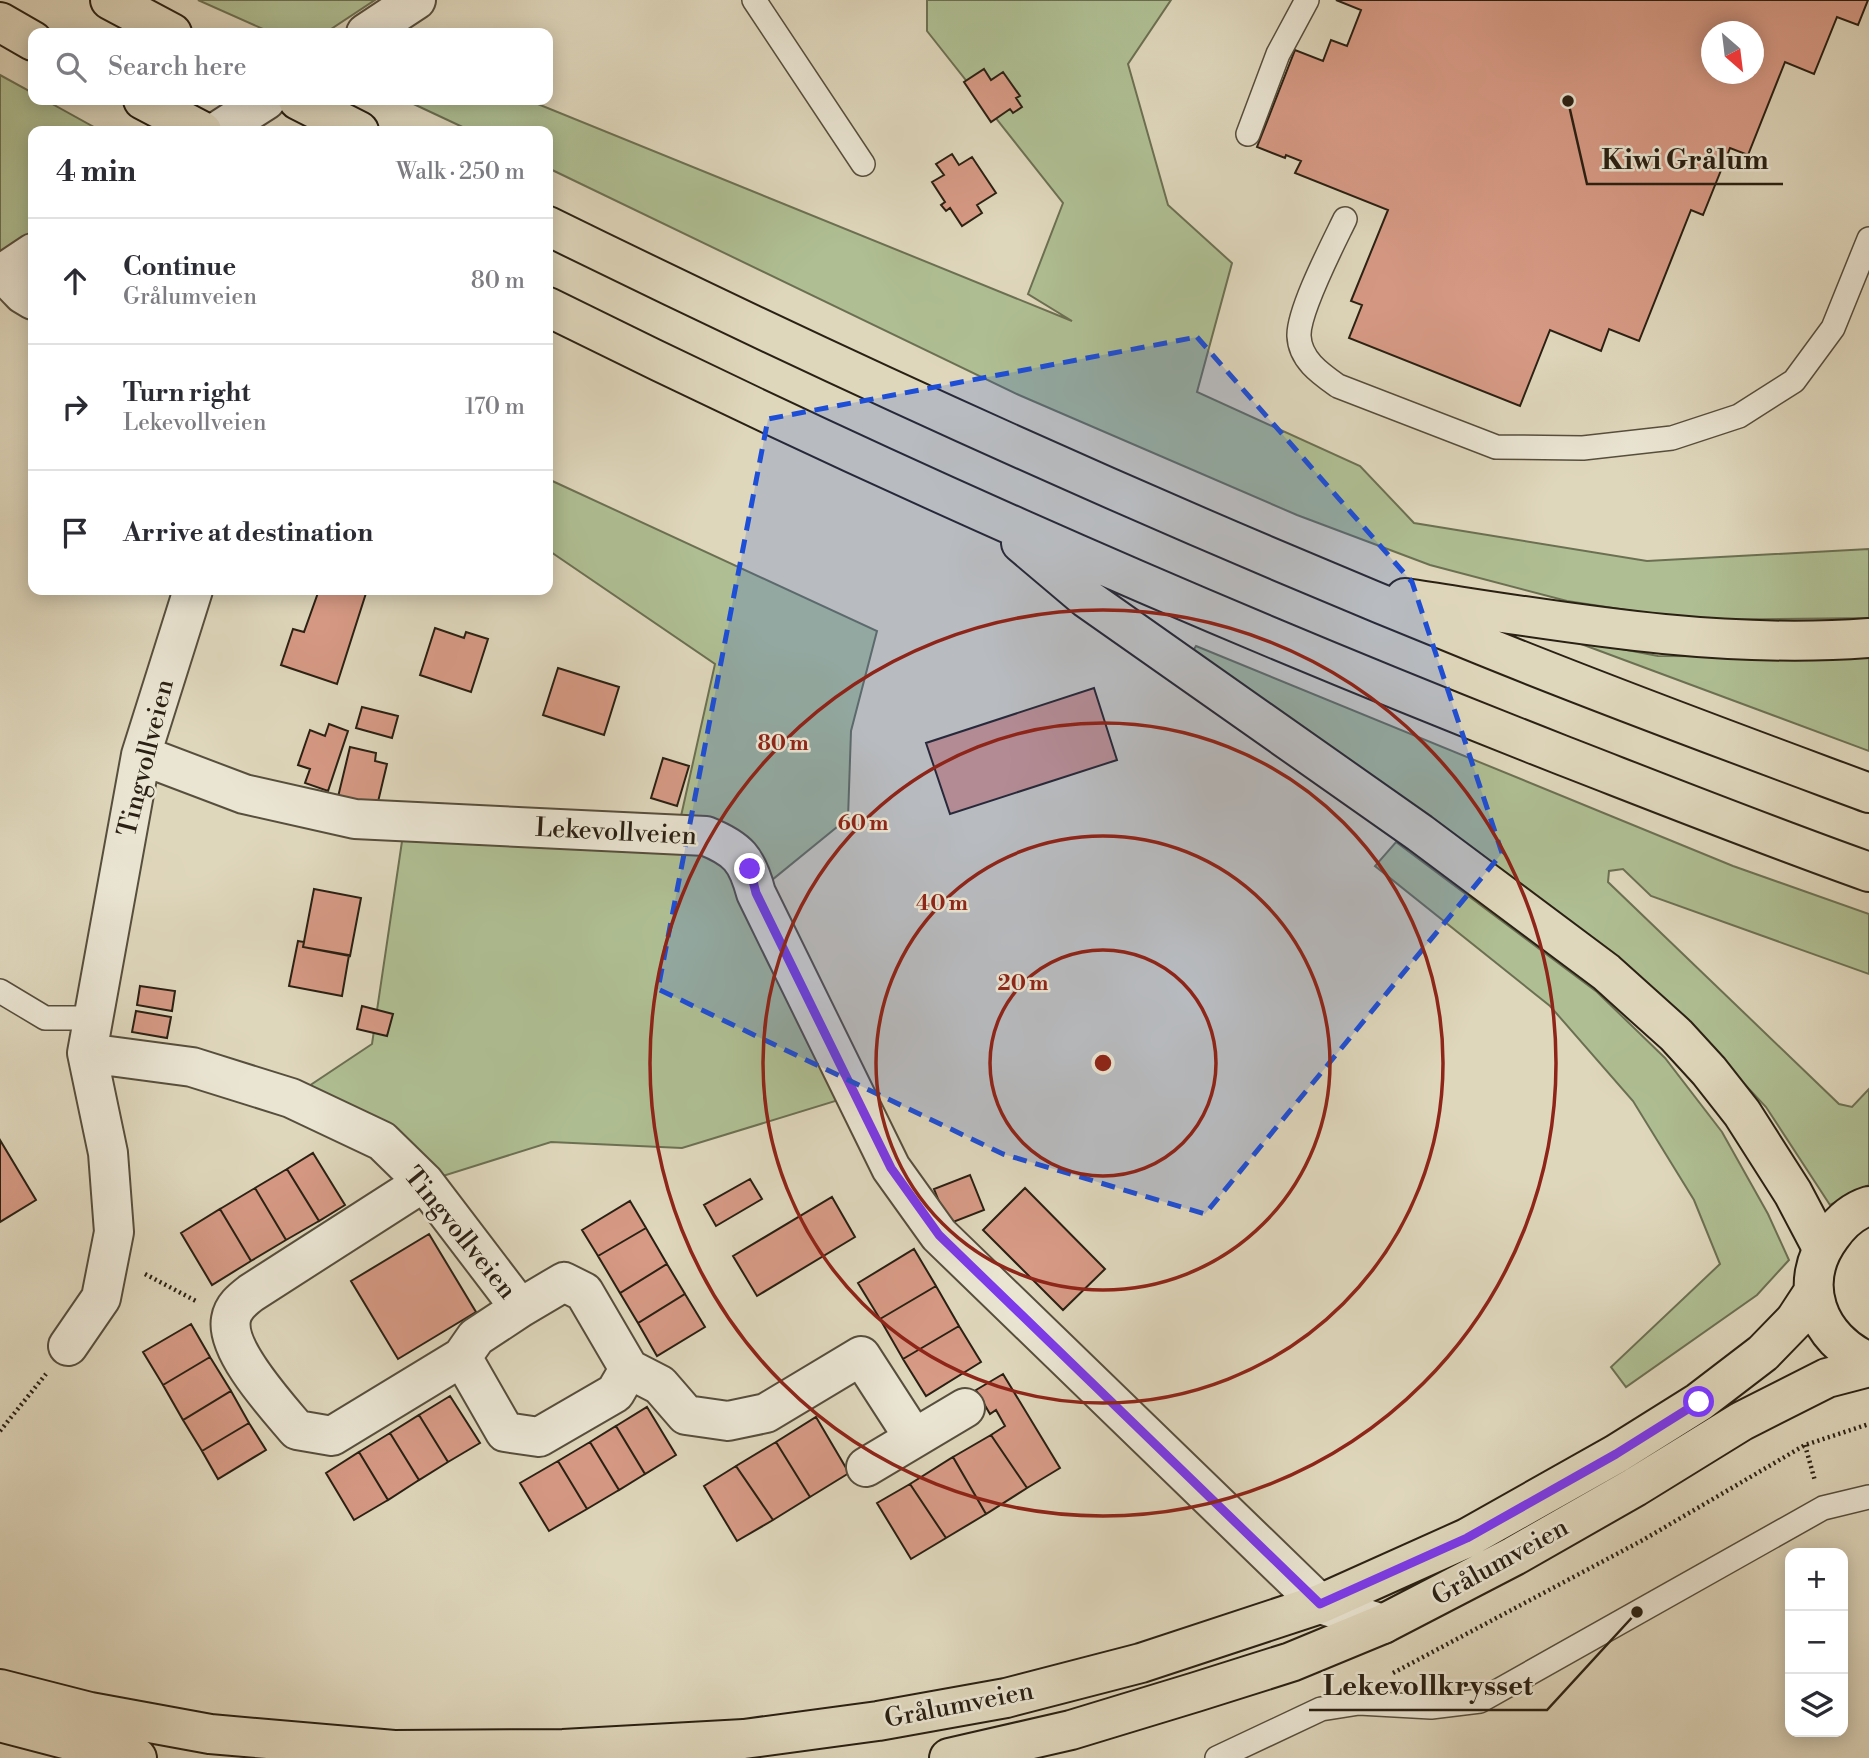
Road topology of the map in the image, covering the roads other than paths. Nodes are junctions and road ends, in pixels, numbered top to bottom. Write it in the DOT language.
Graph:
graph roads {
  1 [pos="110,0"];
  2 [pos="754,0"];
  3 [pos="1307,0"];
  4 [pos="0,22"];
  5 [pos="163,28"];
  6 [pos="28,38"];
  7 [pos="153,105"];
  8 [pos="258,105"];
  9 [pos="308,105"];
  10 [pos="192,126"];
  11 [pos="226,126"];
  12 [pos="349,126"];
  13 [pos="1248,134"];
  14 [pos="863,164"];
  15 [pos="1345,219"];
  16 [pos="553,228"];
  17 [pos="1869,239"];
  18 [pos="12,267"];
  19 [pos="28,297"];
  20 [pos="553,309"];
  21 [pos="988,515"];
  22 [pos="1345,589"];
  23 [pos="190,595"];
  24 [pos="1869,638"];
  25 [pos="141,755"];
  26 [pos="1869,793"];
  27 [pos="1869,872"];
  28 [pos="0,991"];
  29 [pos="90,1036"];
  30 [pos="424,1182"];
  31 [pos="1869,1206"];
  32 [pos="1822,1248"];
  33 [pos="1814,1291"];
  34 [pos="520,1308"];
  35 [pos="68,1346"];
  36 [pos="462,1357"];
  37 [pos="1869,1364"];
  38 [pos="629,1369"];
  39 [pos="965,1408"];
  40 [pos="914,1438"];
  41 [pos="866,1467"];
  42 [pos="1869,1497"];
  43 [pos="1320,1604"];
  44 [pos="1383,1624"];
  45 [pos="0,1689"];
  46 [pos="0,1722"];
  47 [pos="563,1753"];
  48 [pos="137,1758"];
  49 [pos="949,1758"];
  50 [pos="1217,1758"];
  1 -- 5 [label="main road"];
  2 -- 14 [label="lane"];
  3 -- 13 [label="lane"];
  4 -- 6 [label="main road"];
  7 -- 10 [label="main road"];
  8 -- 11 [label="street"];
  9 -- 12 [label="main road"];
  15 -- 17 [label="lane"];
  16 -- 22 [label="main road"];
  18 -- 19 [label="street"];
  20 -- 21 [label="main road"];
  21 -- 27 [label="main road"];
  21 -- 32 [label="main road"];
  22 -- 24 [label="main road"];
  22 -- 26 [label="main road"];
  23 -- 25 [label="street, Tingvollveien"];
  25 -- 29 [label="street, Tingvollveien"];
  25 -- 43 [label="street, Lekevollveien"];
  28 -- 29 [label="lane"];
  29 -- 30 [label="street, Tingvollveien"];
  29 -- 35 [label="street, Tingvollveien"];
  30 -- 34 [label="street, Tingvollveien"];
  30 -- 36 [label="street, Tingvollveien"];
  31 -- 32 [label="main road"];
  32 -- 33 [label="main road"];
  33 -- 37 [label="main road"];
  33 -- 43 [label="main road, Grålumveien"];
  34 -- 36 [label="street, Tingvollveien"];
  34 -- 38 [label="street, Tingvollveien"];
  36 -- 38 [label="street"];
  37 -- 44 [label="main road, Grålumveien"];
  38 -- 40 [label="street"];
  39 -- 40 [label="street"];
  40 -- 41 [label="street"];
  42 -- 50 [label="lane"];
  43 -- 44 [label="street, Lekevollveien"];
  43 -- 47 [label="main road, Grålumveien"];
  44 -- 49 [label="main road, Grålumveien"];
  45 -- 47 [label="main road, Grålumveien"];
  46 -- 48 [label="main road"];
}
